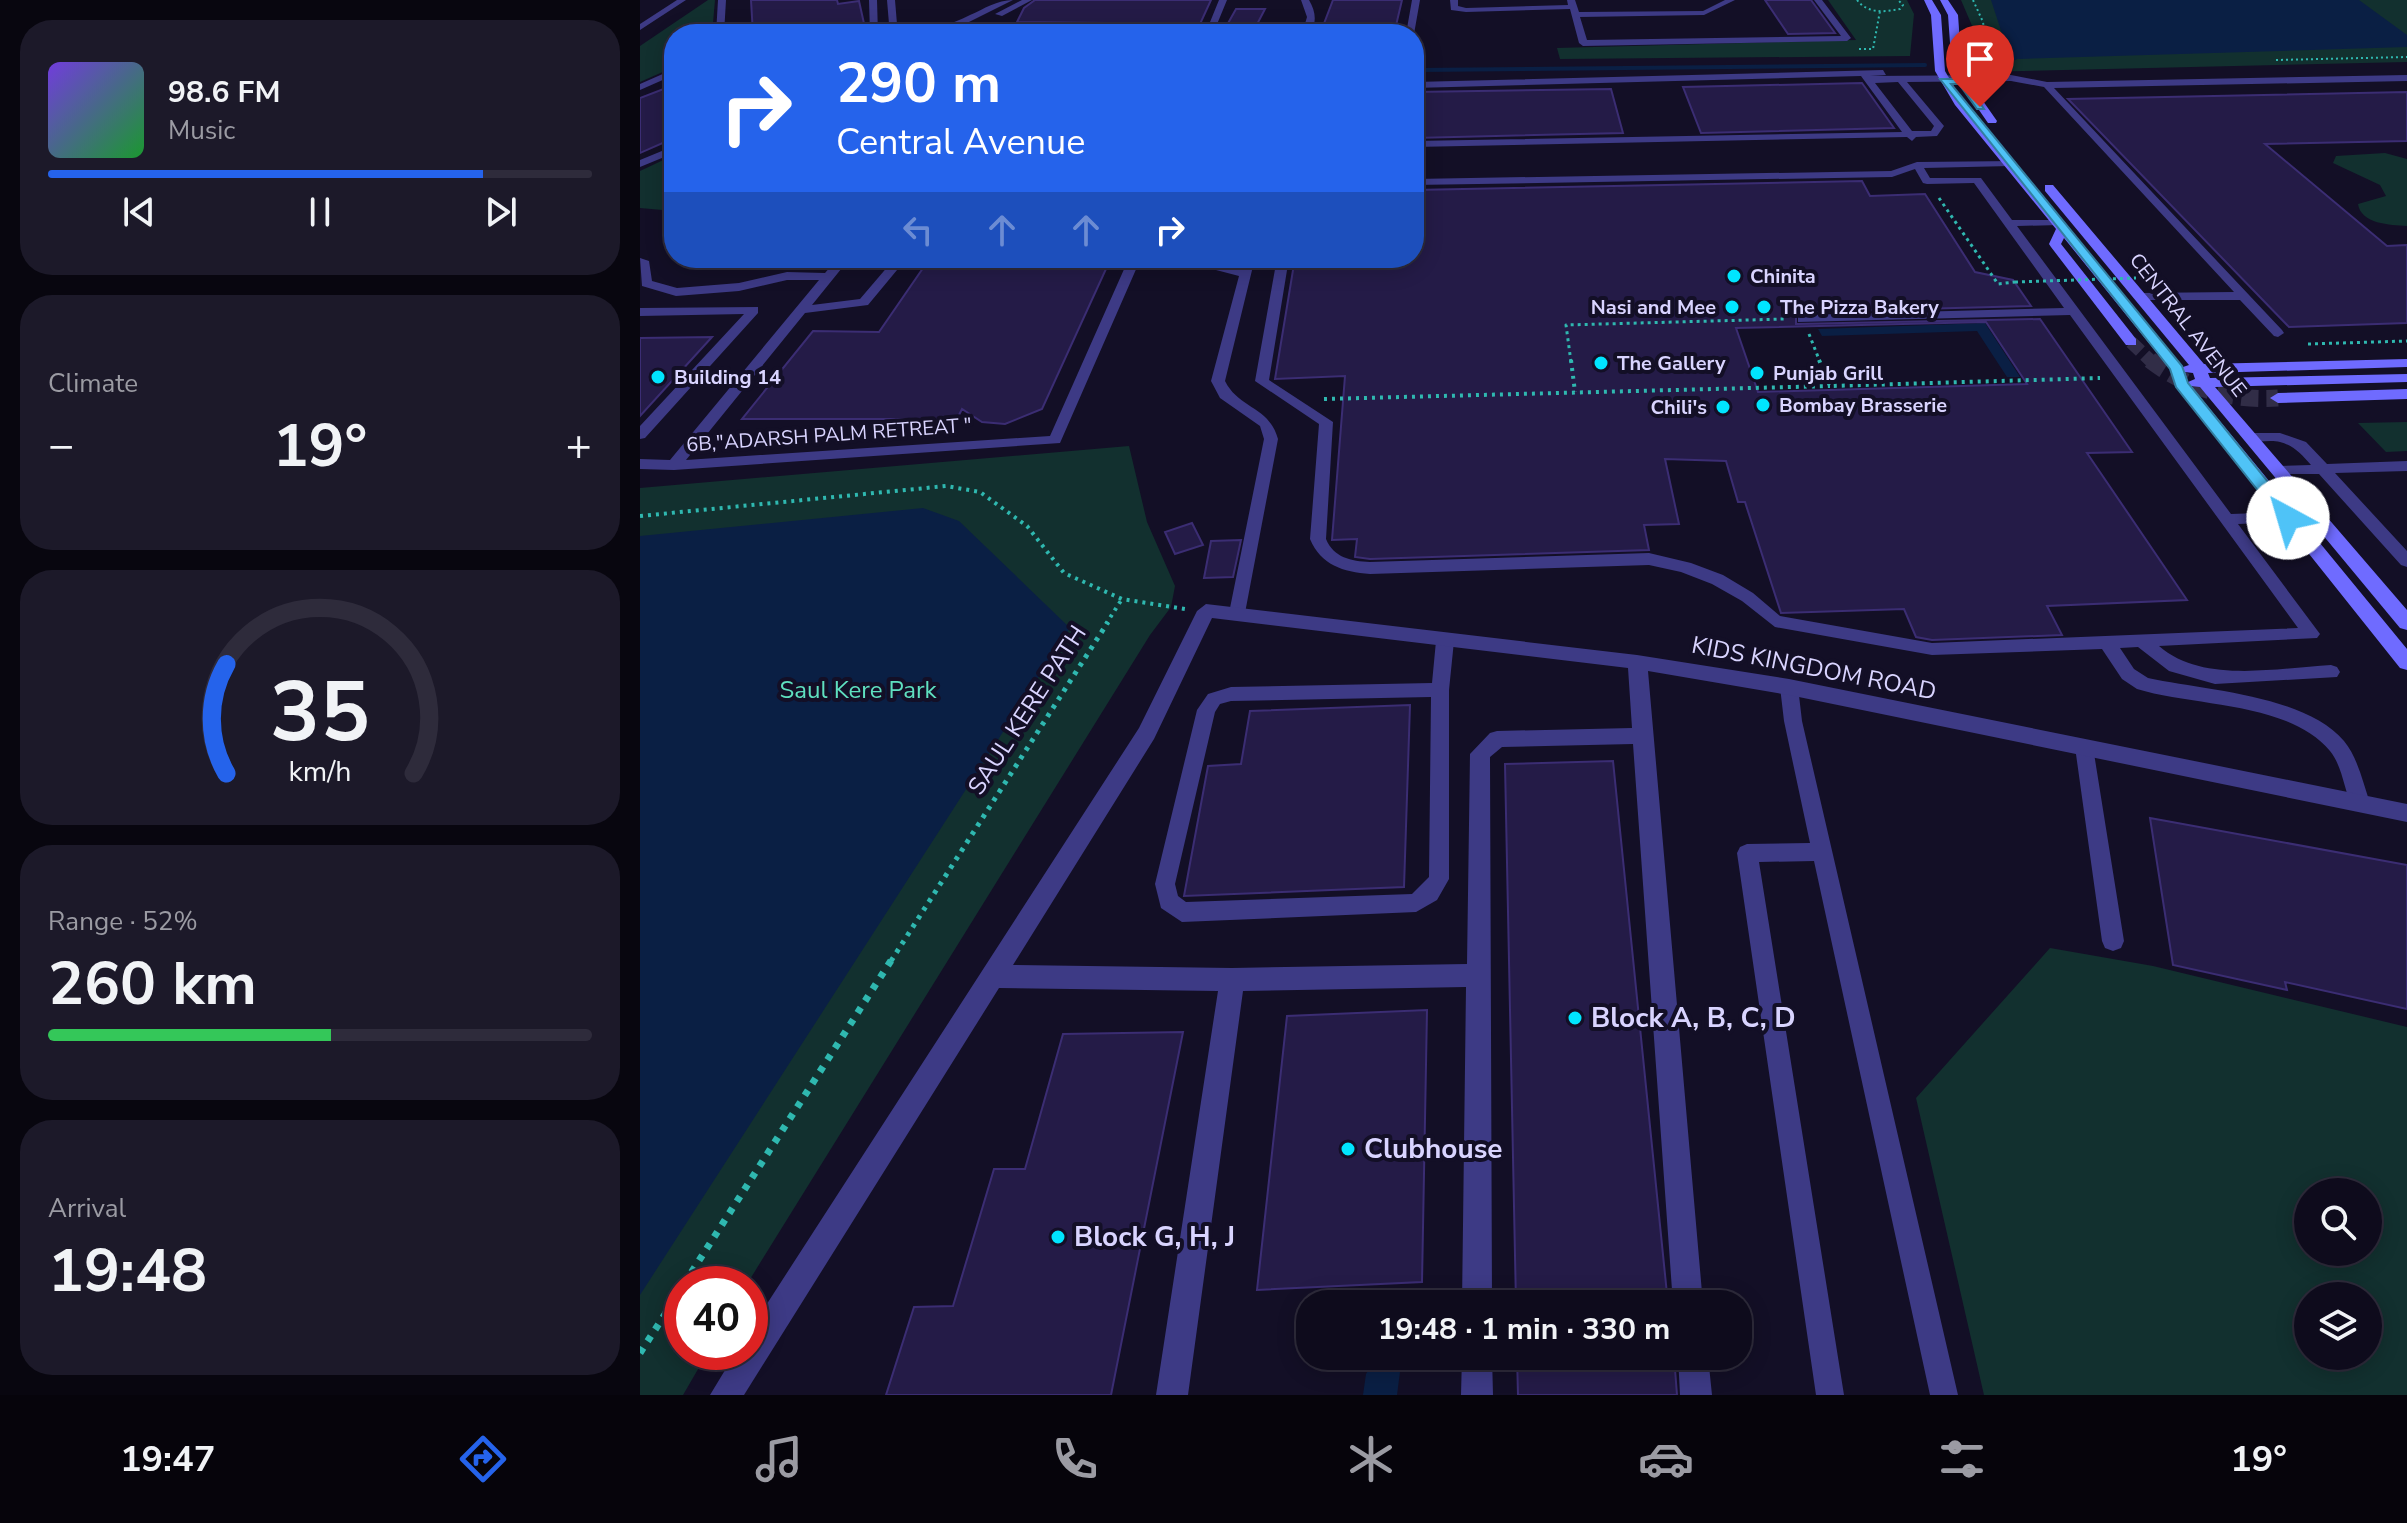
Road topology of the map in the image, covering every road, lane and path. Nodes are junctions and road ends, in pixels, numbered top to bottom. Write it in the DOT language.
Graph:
graph roads {
  1 [pos="682,0"];
  2 [pos="722,0"];
  3 [pos="873,0"];
  4 [pos="891,0"];
  5 [pos="1009,0"];
  6 [pos="1028,0"];
  7 [pos="1223,0"];
  8 [pos="1305,0"];
  9 [pos="1416,0"];
  10 [pos="1454,0"];
  11 [pos="1602,0"];
  12 [pos="1731,0"];
  13 [pos="1818,0"];
  14 [pos="1857,0"];
  15 [pos="1898,0"];
  16 [pos="1928,0"];
  17 [pos="1944,0"];
  18 [pos="1973,0"];
  19 [pos="1676,4"];
  20 [pos="1572,7"];
  21 [pos="1681,13"];
  22 [pos="1607,14"];
  23 [pos="721,24"];
  24 [pos="872,24"];
  25 [pos="893,24"];
  26 [pos="966,24"];
  27 [pos="979,24"];
  28 [pos="1213,24"];
  29 [pos="1310,24"];
  30 [pos="1412,24"];
  31 [pos="640,28"];
  32 [pos="1998,59"];
  33 [pos="1779,70"];
  34 [pos="664,76"];
  35 [pos="1942,76"];
  36 [pos="1868,77"];
  37 [pos="2407,78"];
  38 [pos="1900,79"];
  39 [pos="1961,81"];
  40 [pos="1424,85"];
  41 [pos="2047,85"];
  42 [pos="640,87"];
  43 [pos="1936,122"];
  44 [pos="1902,123"];
  45 [pos="1912,138"];
  46 [pos="1844,139"];
  47 [pos="1424,144"];
  48 [pos="1689,148"];
  49 [pos="664,153"];
  50 [pos="2011,163"];
  51 [pos="640,164"];
  52 [pos="1917,165"];
  53 [pos="2029,165"];
  54 [pos="1424,175"];
  55 [pos="1471,176"];
  56 [pos="2039,176"];
  57 [pos="1595,178"];
  58 [pos="1441,181"];
  59 [pos="1927,181"];
  60 [pos="1424,182"];
  61 [pos="2009,223"];
  62 [pos="2061,225"];
  63 [pos="641,260"];
  64 [pos="836,268"];
  65 [pos="893,268"];
  66 [pos="1131,268"];
  67 [pos="1220,268"];
  68 [pos="1246,268"];
  69 [pos="1281,268"];
  70 [pos="1245,274"];
  71 [pos="828,277"];
  72 [pos="2136,278"];
  73 [pos="2238,296"];
  74 [pos="2143,301"];
  75 [pos="801,310"];
  76 [pos="2073,311"];
  77 [pos="640,312"];
  78 [pos="1802,319"];
  79 [pos="2278,333"];
  80 [pos="2407,341"];
  81 [pos="2131,342"];
  82 [pos="2407,363"];
  83 [pos="2179,376"];
  84 [pos="2201,376"];
  85 [pos="2121,377"];
  86 [pos="2407,378"];
  87 [pos="1830,386"];
  88 [pos="1575,392"];
  89 [pos="2407,394"];
  90 [pos="2278,398"];
  91 [pos="1291,399"];
  92 [pos="640,435"];
  93 [pos="2250,437"];
  94 [pos="640,464"];
  95 [pos="674,465"];
  96 [pos="2407,466"];
  97 [pos="2324,470"];
  98 [pos="2278,471"];
  99 [pos="640,516"];
  100 [pos="2316,516"];
  101 [pos="2288,518"];
  102 [pos="2227,519"];
  103 [pos="2407,561"];
  104 [pos="1122,599"];
  105 [pos="1206,611"];
  106 [pos="1237,613"];
  107 [pos="2407,623"];
  108 [pos="1445,641"];
  109 [pos="2143,641"];
  110 [pos="2107,642"];
  111 [pos="1637,662"];
  112 [pos="2407,663"];
  113 [pos="2331,672"];
  114 [pos="1789,687"];
  115 [pos="1440,690"];
  116 [pos="1642,736"];
  117 [pos="2084,747"];
  118 [pos="2360,803"];
  119 [pos="2407,813"];
  120 [pos="1824,852"];
  121 [pos="2113,941"];
  122 [pos="1478,975"];
  123 [pos="995,976"];
  124 [pos="1232,980"];
  125 [pos="696,1266"];
  126 [pos="1477,1290"];
  127 [pos="1687,1290"];
  128 [pos="664,1316"];
  129 [pos="640,1353"];
  130 [pos="1477,1370"];
  131 [pos="1694,1370"];
  132 [pos="726,1395"];
  133 [pos="1172,1395"];
  134 [pos="1477,1395"];
  135 [pos="1696,1395"];
  136 [pos="1830,1395"];
  137 [pos="1944,1395"];
  1 -- 31 [label="lane"];
  2 -- 23 [label="lane"];
  3 -- 24 [label="lane"];
  4 -- 25 [label="lane"];
  5 -- 26 [label="lane"];
  6 -- 27 [label="lane"];
  7 -- 28 [label="lane"];
  8 -- 29 [label="lane"];
  9 -- 30 [label="lane"];
  10 -- 20 [label="lane"];
  11 -- 22 [label="lane"];
  12 -- 21 [label="lane"];
  13 -- 20 [label="lane"];
  14 -- 15 [label="path"];
  16 -- 35 [label="street"];
  17 -- 39 [label="street"];
  18 -- 32 [label="path"];
  19 -- 21 [label="lane"];
  20 -- 22 [label="lane"];
  21 -- 22 [label="lane"];
  33 -- 36 [label="lane"];
  34 -- 42 [label="lane"];
  35 -- 36 [label="lane"];
  35 -- 38 [label="lane"];
  35 -- 39 [label="lane"];
  35 -- 50 [label="street, CENTRAL AVENUE"];
  36 -- 38 [label="lane"];
  36 -- 40 [label="lane"];
  36 -- 44 [label="lane"];
  37 -- 41 [label="lane"];
  38 -- 43 [label="lane"];
  39 -- 41 [label="lane"];
  39 -- 53 [label="street"];
  41 -- 73 [label="lane"];
  43 -- 44 [label="lane"];
  43 -- 45 [label="lane"];
  44 -- 45 [label="lane"];
  45 -- 46 [label="lane"];
  46 -- 47 [label="lane"];
  46 -- 48 [label="lane"];
  49 -- 51 [label="lane"];
  50 -- 52 [label="lane"];
  50 -- 62 [label="street, CENTRAL AVENUE"];
  52 -- 57 [label="lane"];
  52 -- 59 [label="lane"];
  54 -- 58 [label="lane"];
  55 -- 57 [label="lane"];
  56 -- 74 [label="street, CENTRAL AVENUE"];
  57 -- 58 [label="lane"];
  58 -- 60 [label="lane"];
  59 -- 61 [label="lane"];
  59 -- 72 [label="path, bridge"];
  61 -- 62 [label="lane"];
  61 -- 76 [label="lane"];
  62 -- 81 [label="street"];
  62 -- 83 [label="street, CENTRAL AVENUE"];
  63 -- 71 [label="lane"];
  64 -- 71 [label="lane, 6B,\"ADARSH PALM RETREAT \""];
  65 -- 75 [label="lane"];
  66 -- 95 [label="lane, 6B,\"ADARSH PALM RETREAT \""];
  67 -- 70 [label="lane"];
  68 -- 70 [label="lane"];
  69 -- 91 [label="lane"];
  70 -- 106 [label="lane"];
  71 -- 75 [label="lane, 6B,\"ADARSH PALM RETREAT \""];
  73 -- 74 [label="lane"];
  73 -- 79 [label="lane"];
  74 -- 84 [label="street, CENTRAL AVENUE"];
  75 -- 95 [label="lane, 6B,\"ADARSH PALM RETREAT \""];
  76 -- 78 [label="lane"];
  76 -- 85 [label="lane"];
  77 -- 92 [label="lane"];
  78 -- 87 [label="path"];
  78 -- 88 [label="path"];
  79 -- 80 [label="path"];
  82 -- 84 [label="street"];
  83 -- 84 [label="street"];
  83 -- 101 [label="street, CENTRAL AVENUE"];
  84 -- 86 [label="street"];
  84 -- 93 [label="street, CENTRAL AVENUE"];
  85 -- 87 [label="path"];
  85 -- 102 [label="lane"];
  87 -- 88 [label="path"];
  88 -- 91 [label="path"];
  89 -- 90 [label="street"];
  91 -- 110 [label="lane"];
  93 -- 97 [label="lane"];
  93 -- 98 [label="street, CENTRAL AVENUE"];
  94 -- 95 [label="lane"];
  96 -- 97 [label="lane"];
  97 -- 98 [label="lane"];
  97 -- 103 [label="lane"];
  98 -- 100 [label="street, CENTRAL AVENUE"];
  99 -- 104 [label="path"];
  100 -- 101 [label="lane"];
  100 -- 107 [label="street, CENTRAL AVENUE"];
  101 -- 102 [label="lane"];
  101 -- 112 [label="street, CENTRAL AVENUE"];
  102 -- 109 [label="lane"];
  104 -- 105 [label="path"];
  104 -- 125 [label="path, SAUL KERE PATH"];
  105 -- 106 [label="street, KIDS KINGDOM ROAD"];
  105 -- 123 [label="street"];
  106 -- 108 [label="street, KIDS KINGDOM ROAD"];
  108 -- 111 [label="street, KIDS KINGDOM ROAD"];
  108 -- 115 [label="lane"];
  109 -- 110 [label="lane"];
  109 -- 113 [label="lane"];
  110 -- 118 [label="lane"];
  111 -- 114 [label="street, KIDS KINGDOM ROAD"];
  111 -- 116 [label="street"];
  114 -- 117 [label="street, KIDS KINGDOM ROAD"];
  114 -- 120 [label="lane"];
  115 -- 115 [label="lane"];
  116 -- 122 [label="street"];
  116 -- 127 [label="street"];
  117 -- 118 [label="street, KIDS KINGDOM ROAD"];
  117 -- 121 [label="lane"];
  118 -- 119 [label="street, KIDS KINGDOM ROAD"];
  120 -- 136 [label="lane"];
  120 -- 137 [label="lane"];
  122 -- 124 [label="street"];
  122 -- 126 [label="street"];
  123 -- 124 [label="street"];
  123 -- 132 [label="street"];
  124 -- 133 [label="street"];
  128 -- 129 [label="path, SAUL KERE PATH"];
  130 -- 134 [label="street"];
  131 -- 135 [label="street"];
}
